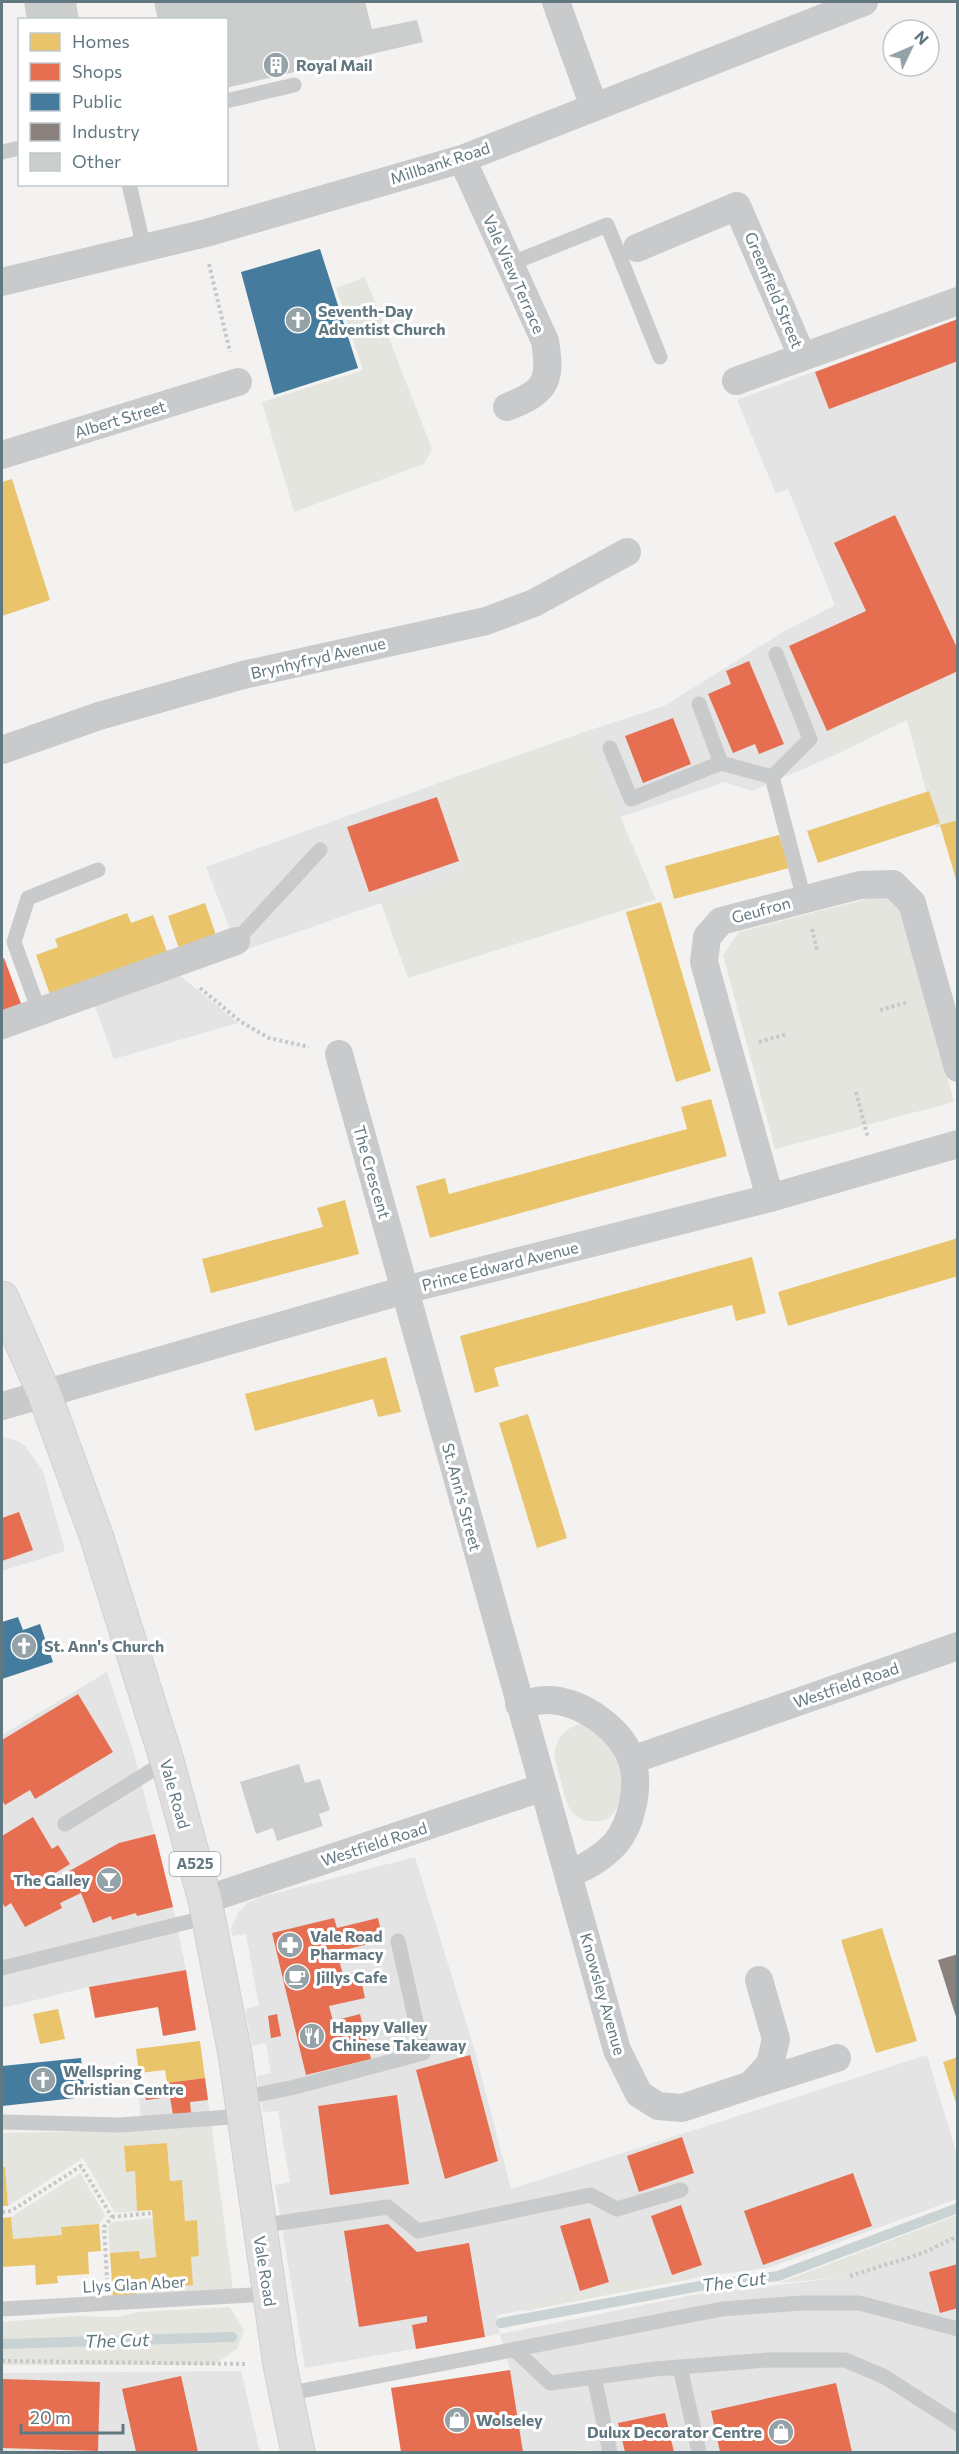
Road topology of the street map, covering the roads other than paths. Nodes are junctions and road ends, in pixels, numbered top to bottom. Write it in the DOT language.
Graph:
graph roads {
  1 [pos="556,2"];
  2 [pos="864,2"];
  3 [pos="294,85"];
  4 [pos="228,100"];
  5 [pos="594,106"];
  6 [pos="18,148"];
  7 [pos="2,152"];
  8 [pos="462,159"];
  9 [pos="129,186"];
  10 [pos="144,248"];
  11 [pos="637,248"];
  12 [pos="510,264"];
  13 [pos="2,282"];
  14 [pos="957,301"];
  15 [pos="802,356"];
  16 [pos="660,357"];
  17 [pos="736,381"];
  18 [pos="238,382"];
  19 [pos="507,407"];
  20 [pos="2,455"];
  21 [pos="627,552"];
  22 [pos="776,654"];
  23 [pos="699,704"];
  24 [pos="610,748"];
  25 [pos="2,750"];
  26 [pos="721,764"];
  27 [pos="772,777"];
  28 [pos="320,850"];
  29 [pos="98,870"];
  30 [pos="804,899"];
  31 [pos="236,941"];
  32 [pos="39,1011"];
  33 [pos="2,1025"];
  34 [pos="339,1054"];
  35 [pos="957,1068"];
  36 [pos="957,1144"];
  37 [pos="770,1198"];
  38 [pos="405,1290"];
  39 [pos="2,1298"];
  40 [pos="44,1393"];
  41 [pos="2,1406"];
  42 [pos="957,1646"];
  43 [pos="519,1704"];
  44 [pos="632,1760"];
  45 [pos="167,1761"];
  46 [pos="544,1787"];
  47 [pos="65,1824"];
  48 [pos="570,1874"];
  49 [pos="206,1909"];
  50 [pos="398,1941"];
  51 [pos="2,1968"];
  52 [pos="759,1980"];
  53 [pos="837,2058"];
  54 [pos="751,2085"];
  55 [pos="243,2107"];
  56 [pos="2,2122"];
  57 [pos="681,2190"];
  58 [pos="258,2226"];
  59 [pos="269,2294"];
  60 [pos="2,2309"];
  61 [pos="957,2329"];
  62 [pos="514,2349"];
  63 [pos="680,2367"];
  64 [pos="594,2377"];
  65 [pos="283,2379"];
  66 [pos="957,2424"];
  67 [pos="298,2452"];
  68 [pos="610,2452"];
  69 [pos="699,2452"];
  1 -- 5 [label="street"];
  2 -- 5 [label="street, Millbank Road"];
  3 -- 4 [label="lane"];
  5 -- 8 [label="street, Millbank Road"];
  6 -- 7 [label="lane"];
  8 -- 10 [label="street, Millbank Road"];
  8 -- 12 [label="street, Vale View Terrace"];
  9 -- 10 [label="lane"];
  10 -- 13 [label="street, Millbank Road"];
  11 -- 15 [label="street, Greenfield Street"];
  12 -- 16 [label="lane"];
  12 -- 19 [label="street, Vale View Terrace"];
  14 -- 15 [label="street, Greenfield Street"];
  15 -- 17 [label="street"];
  18 -- 20 [label="street, Albert Street"];
  21 -- 25 [label="street, Brynhyfryd Avenue"];
  22 -- 27 [label="lane"];
  23 -- 26 [label="lane"];
  24 -- 26 [label="lane"];
  26 -- 27 [label="lane"];
  27 -- 30 [label="lane"];
  28 -- 31 [label="lane"];
  29 -- 32 [label="lane"];
  30 -- 35 [label="street, Geufron"];
  30 -- 37 [label="street, Geufron"];
  31 -- 32 [label="street"];
  32 -- 33 [label="street"];
  34 -- 38 [label="street, The Crescent"];
  36 -- 37 [label="street, Prince Edward Avenue"];
  37 -- 38 [label="street, Prince Edward Avenue"];
  38 -- 40 [label="street, Prince Edward Avenue"];
  38 -- 43 [label="street, St. Ann's Street"];
  39 -- 40 [label="main road, Vale Road / A525"];
  40 -- 41 [label="street, Prince Edward Avenue"];
  40 -- 45 [label="main road, Vale Road / A525"];
  42 -- 44 [label="street, Westfield Road"];
  43 -- 44 [label="street"];
  43 -- 46 [label="street"];
  44 -- 48 [label="street"];
  45 -- 47 [label="lane"];
  45 -- 49 [label="main road, Vale Road / A525"];
  46 -- 48 [label="street"];
  46 -- 49 [label="street, Westfield Road"];
  48 -- 54 [label="street, Knowsley Avenue"];
  49 -- 51 [label="lane"];
  49 -- 55 [label="main road, Vale Road / A525"];
  50 -- 55 [label="lane"];
  52 -- 54 [label="street"];
  53 -- 54 [label="street, Knowsley Avenue"];
  55 -- 56 [label="lane"];
  55 -- 58 [label="main road, Vale Road / A525"];
  57 -- 58 [label="lane"];
  58 -- 59 [label="main road, Vale Road / A525"];
  59 -- 60 [label="lane, Llys Glan Aber"];
  59 -- 65 [label="main road, Vale Road / A525"];
  61 -- 62 [label="lane"];
  62 -- 64 [label="lane"];
  62 -- 65 [label="lane"];
  63 -- 64 [label="lane"];
  63 -- 66 [label="lane"];
  63 -- 69 [label="lane"];
  64 -- 68 [label="lane"];
  65 -- 67 [label="main road, Vale Road / A525"];
}
